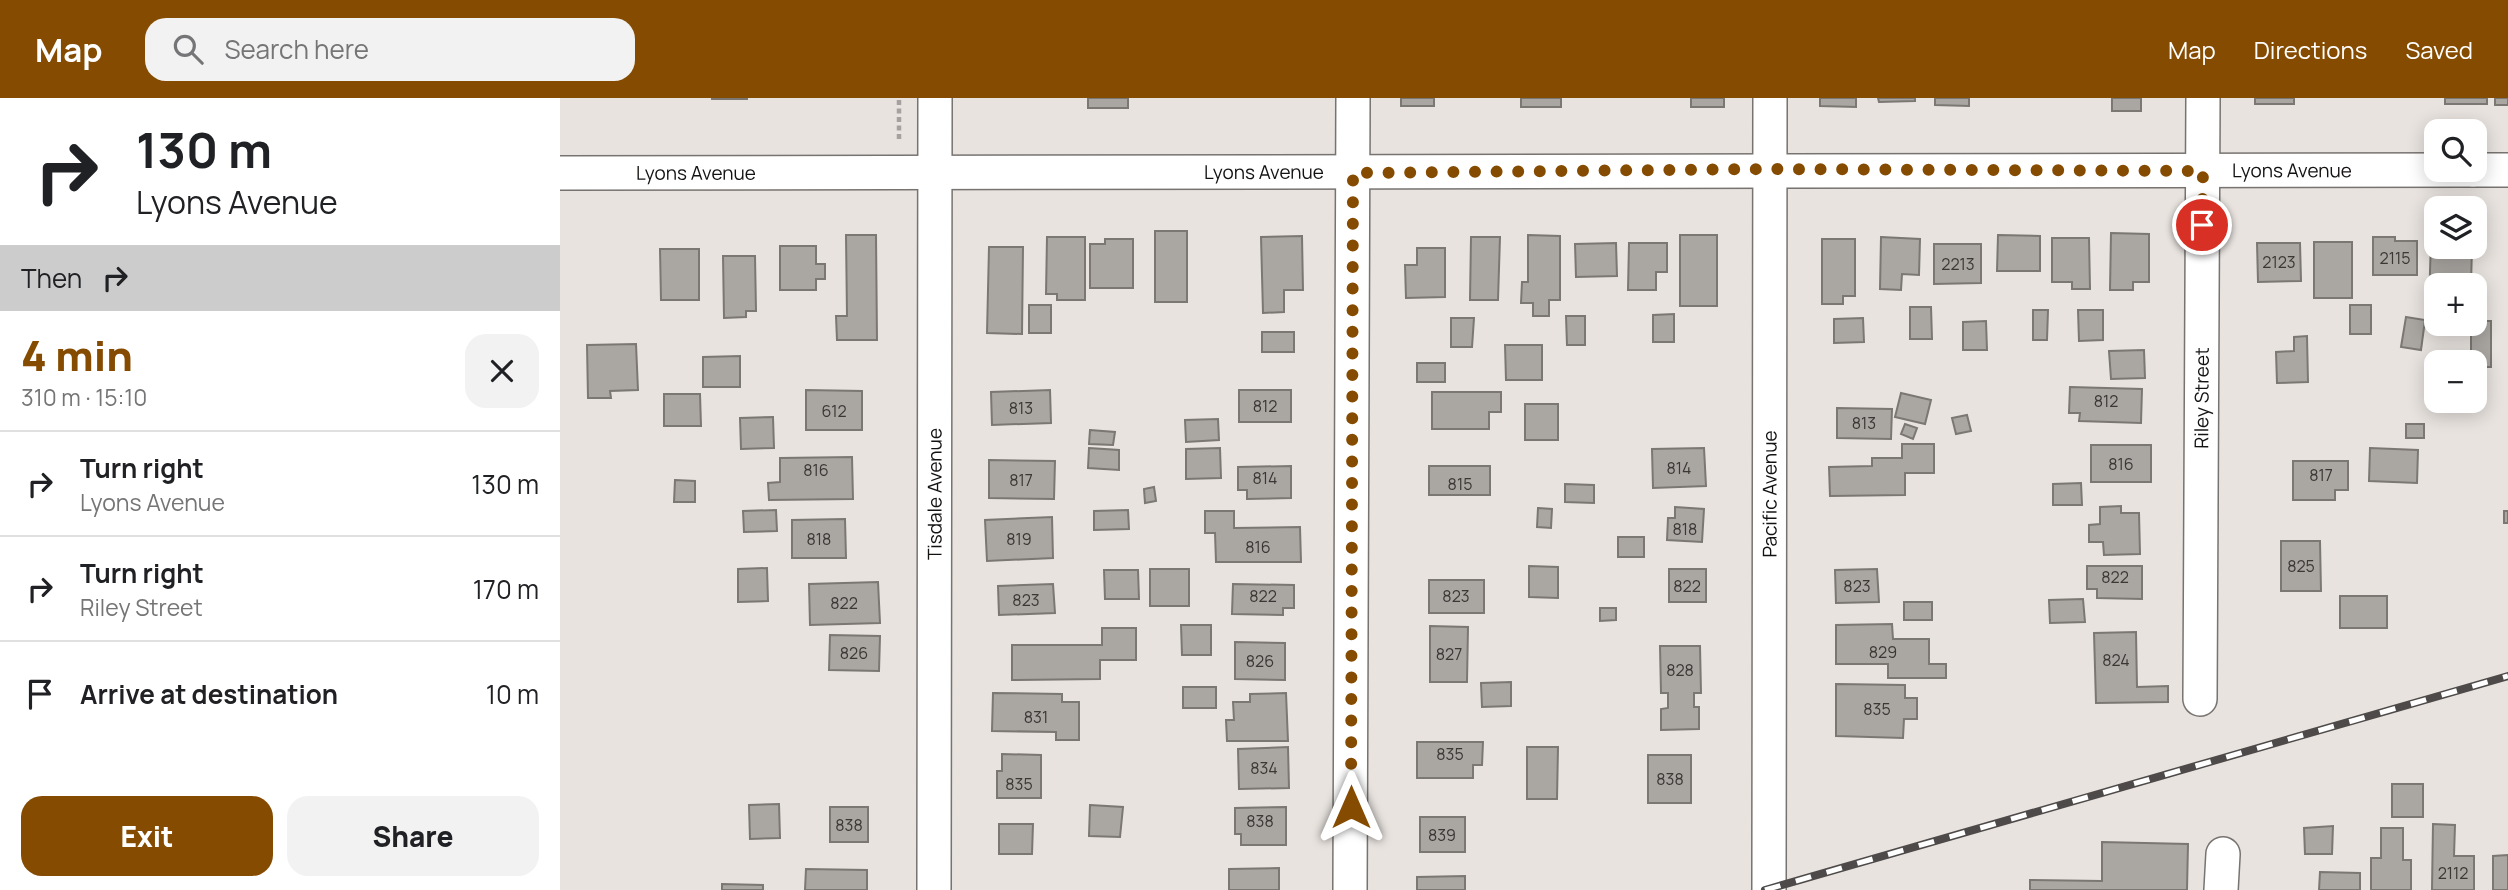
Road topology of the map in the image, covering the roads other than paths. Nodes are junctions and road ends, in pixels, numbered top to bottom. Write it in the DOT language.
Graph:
graph roads {
  1 [pos="935,98"];
  2 [pos="1353,98"];
  3 [pos="1770,98"];
  4 [pos="2203,98"];
  5 [pos="1769,169"];
  6 [pos="2424,170"];
  7 [pos="2487,170"];
  8 [pos="2508,170"];
  9 [pos="2203,171"];
  10 [pos="935,172"];
  11 [pos="560,173"];
  12 [pos="1353,173"];
  13 [pos="2200,699"];
  14 [pos="2223,853"];
  15 [pos="934,890"];
  16 [pos="1350,890"];
  17 [pos="1769,890"];
  18 [pos="2221,890"];
  1 -- 10 [label="street, Tisdale Avenue"];
  2 -- 12 [label="street"];
  3 -- 5 [label="street, Pacific Avenue"];
  4 -- 9 [label="street, Riley Street"];
  5 -- 9 [label="street, Lyons Avenue"];
  5 -- 12 [label="street, Lyons Avenue"];
  5 -- 17 [label="street, Pacific Avenue"];
  6 -- 9 [label="street, Lyons Avenue"];
  7 -- 8 [label="street, Lyons Avenue"];
  9 -- 13 [label="street, Riley Street"];
  10 -- 11 [label="street, Lyons Avenue"];
  10 -- 12 [label="street, Lyons Avenue"];
  10 -- 15 [label="street, Tisdale Avenue"];
  12 -- 16 [label="street"];
  14 -- 18 [label="street"];
}
